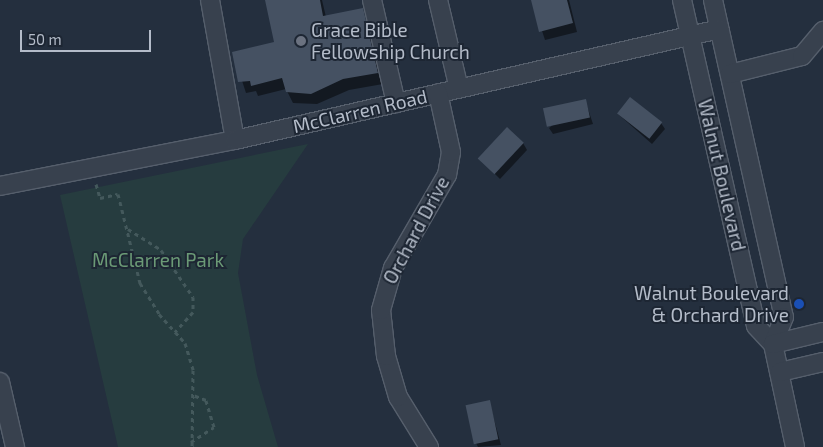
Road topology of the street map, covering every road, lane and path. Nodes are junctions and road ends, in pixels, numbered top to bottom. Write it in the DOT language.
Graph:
graph roads {
  1 [pos="210,0"];
  2 [pos="372,0"];
  3 [pos="438,0"];
  4 [pos="682,0"];
  5 [pos="713,0"];
  6 [pos="719,29"];
  7 [pos="823,31"];
  8 [pos="690,36"];
  9 [pos="730,74"];
  10 [pos="459,88"];
  11 [pos="438,94"];
  12 [pos="396,103"];
  13 [pos="235,140"];
  14 [pos="92,166"];
  15 [pos="0,186"];
  16 [pos="127,228"];
  17 [pos="175,332"];
  18 [pos="823,332"];
  19 [pos="773,344"];
  20 [pos="823,362"];
  21 [pos="780,372"];
  22 [pos="0,382"];
  23 [pos="193,395"];
  24 [pos="191,442"];
  25 [pos="15,447"];
  26 [pos="192,447"];
  27 [pos="429,447"];
  28 [pos="795,447"];
  1 -- 13 [label="street"];
  2 -- 12 [label="street"];
  3 -- 10 [label="street"];
  4 -- 8 [label="street, Walnut Boulevard"];
  5 -- 6 [label="street, Walnut Boulevard"];
  6 -- 8 [label="street, McClarren Road"];
  6 -- 9 [label="street, Walnut Boulevard"];
  7 -- 9 [label="street"];
  8 -- 10 [label="street, McClarren Road"];
  8 -- 19 [label="street, Walnut Boulevard"];
  9 -- 19 [label="street, Walnut Boulevard"];
  10 -- 11 [label="street, McClarren Road"];
  11 -- 12 [label="street, McClarren Road"];
  11 -- 27 [label="street, Orchard Drive"];
  12 -- 13 [label="street, McClarren Road"];
  13 -- 14 [label="street, McClarren Road"];
  14 -- 15 [label="street, McClarren Road"];
  14 -- 16 [label="path"];
  16 -- 17 [label="path"];
  16 -- 17 [label="path"];
  17 -- 23 [label="path"];
  18 -- 19 [label="street"];
  19 -- 21 [label="street, Walnut Boulevard"];
  20 -- 21 [label="street"];
  21 -- 28 [label="street, Walnut Boulevard"];
  22 -- 25 [label="street"];
  23 -- 24 [label="path"];
  23 -- 24 [label="path"];
  24 -- 26 [label="path"];
}
